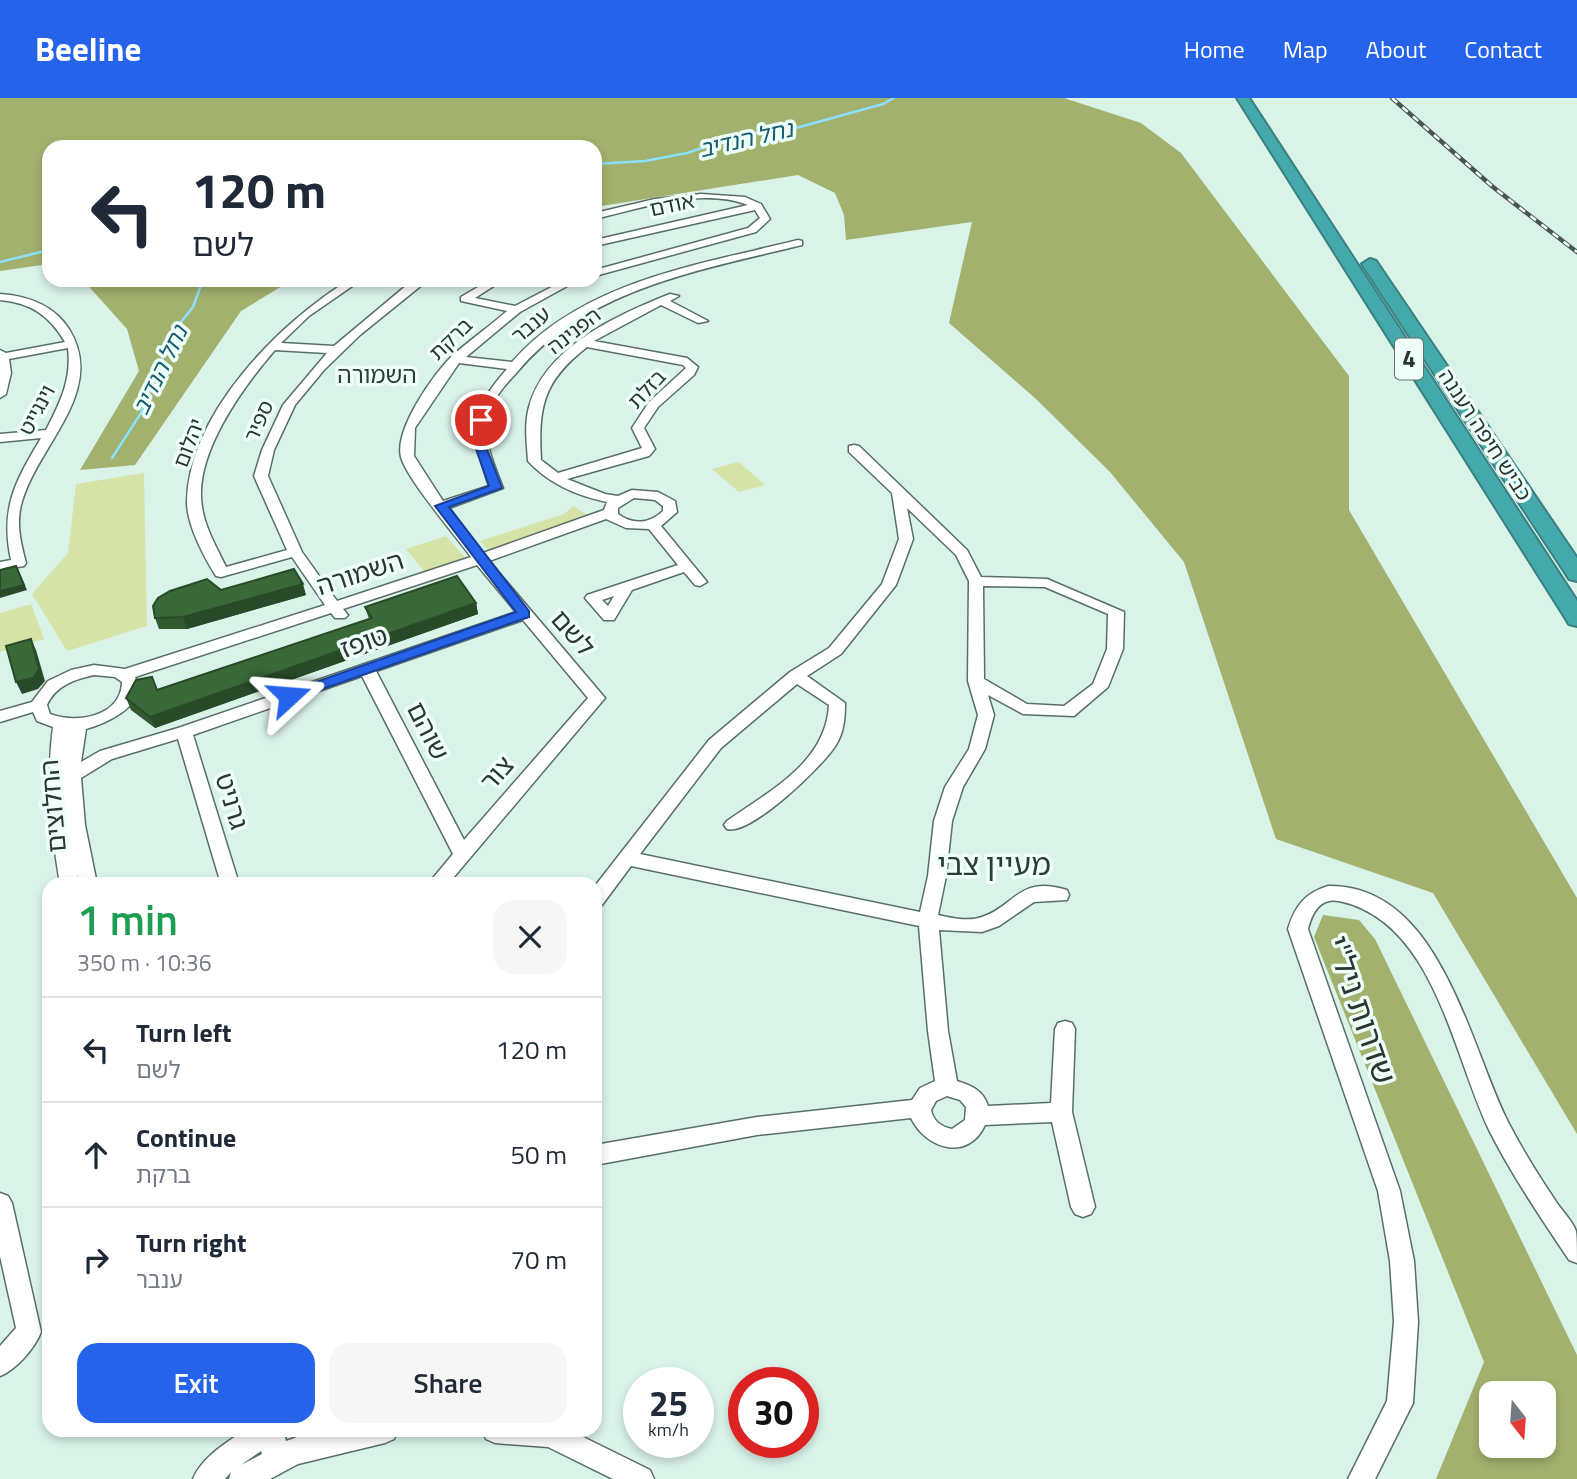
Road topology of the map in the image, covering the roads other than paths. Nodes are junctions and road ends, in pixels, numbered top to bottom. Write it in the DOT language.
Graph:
graph roads {
  1 [pos="1243,98"];
  2 [pos="1259,98"];
  3 [pos="758,206"];
  4 [pos="602,215"];
  5 [pos="602,241"];
  6 [pos="798,243"];
  7 [pos="624,263"];
  8 [pos="602,271"];
  9 [pos="653,281"];
  10 [pos="346,287"];
  11 [pos="411,287"];
  12 [pos="486,287"];
  13 [pos="560,287"];
  14 [pos="674,296"];
  15 [pos="0,297"];
  16 [pos="661,301"];
  17 [pos="516,310"];
  18 [pos="702,321"];
  19 [pos="584,343"];
  20 [pos="72,344"];
  21 [pos="272,346"];
  22 [pos="335,350"];
  23 [pos="2,355"];
  24 [pos="456,359"];
  25 [pos="513,366"];
  26 [pos="0,394"];
  27 [pos="47,434"];
  28 [pos="0,438"];
  29 [pos="854,449"];
  30 [pos="555,478"];
  31 [pos="898,493"];
  32 [pos="441,506"];
  33 [pos="615,512"];
  34 [pos="652,524"];
  35 [pos="295,552"];
  36 [pos="483,563"];
  37 [pos="0,566"];
  38 [pos="686,567"];
  39 [pos="1577,574"];
  40 [pos="976,581"];
  41 [pos="700,582"];
  42 [pos="626,587"];
  43 [pos="337,611"];
  44 [pos="524,616"];
  45 [pos="1577,619"];
  46 [pos="367,669"];
  47 [pos="796,676"];
  48 [pos="128,679"];
  49 [pos="976,681"];
  50 [pos="597,698"];
  51 [pos="39,705"];
  52 [pos="0,717"];
  53 [pos="70,725"];
  54 [pos="184,733"];
  55 [pos="75,745"];
  56 [pos="106,755"];
  57 [pos="72,776"];
  58 [pos="733,825"];
  59 [pos="462,854"];
  60 [pos="626,858"];
  61 [pos="68,877"];
  62 [pos="87,877"];
  63 [pos="228,877"];
  64 [pos="443,877"];
  65 [pos="602,891"];
  66 [pos="1060,895"];
  67 [pos="928,918"];
  68 [pos="1065,1028"];
  69 [pos="947,1087"];
  70 [pos="920,1108"];
  71 [pos="1061,1112"];
  72 [pos="979,1116"];
  73 [pos="602,1154"];
  74 [pos="0,1203"];
  75 [pos="1083,1207"];
  76 [pos="1577,1252"];
  77 [pos="0,1364"];
  78 [pos="258,1437"];
  79 [pos="269,1437"];
  80 [pos="315,1437"];
  81 [pos="357,1437"];
  82 [pos="556,1437"];
  83 [pos="296,1452"];
  84 [pos="206,1479"];
  85 [pos="242,1479"];
  86 [pos="641,1479"];
  87 [pos="1361,1479"];
  1 -- 45 [label="highway, כביש חיפה רעננה / 4"];
  2 -- 39 [label="highway, כביש חיפה רעננה / 4"];
  3 -- 4 [label="street"];
  3 -- 5 [label="street, אודם"];
  3 -- 7 [label="street"];
  6 -- 9 [label="street, ענבר"];
  7 -- 8 [label="street"];
  7 -- 9 [label="street"];
  9 -- 25 [label="street, ענבר"];
  10 -- 21 [label="street, יהלום"];
  11 -- 22 [label="street, ספיר"];
  12 -- 17 [label="street"];
  13 -- 17 [label="street, ברקת"];
  14 -- 16 [label="street, הפנינה"];
  15 -- 20 [label="street"];
  16 -- 18 [label="street"];
  16 -- 19 [label="street, הפנינה"];
  17 -- 24 [label="street, ברקת"];
  19 -- 30 [label="street, הפנינה"];
  19 -- 30 [label="street, בזלת"];
  20 -- 23 [label="street"];
  20 -- 27 [label="street, וינגייט"];
  21 -- 22 [label="street"];
  21 -- 35 [label="street, יהלום"];
  22 -- 35 [label="street, ספיר"];
  23 -- 26 [label="street"];
  24 -- 25 [label="street, ענבר"];
  24 -- 32 [label="street, ברקת"];
  25 -- 32 [label="street, ענבר"];
  27 -- 28 [label="street"];
  27 -- 37 [label="street, וינגייט"];
  29 -- 31 [label="street"];
  30 -- 33 [label="street, הפנינה"];
  31 -- 40 [label="street"];
  31 -- 47 [label="street"];
  32 -- 36 [label="street, ברקת"];
  33 -- 34 [label="street"];
  33 -- 34 [label="street"];
  33 -- 36 [label="street, השמורה"];
  34 -- 38 [label="street"];
  35 -- 43 [label="street, ספיר"];
  36 -- 43 [label="street, השמורה"];
  36 -- 44 [label="street, לשם"];
  38 -- 41 [label="street"];
  38 -- 42 [label="street"];
  40 -- 49 [label="street"];
  40 -- 49 [label="street"];
  43 -- 48 [label="street, השמורה"];
  44 -- 46 [label="street, טופז"];
  44 -- 50 [label="street, לשם"];
  46 -- 54 [label="street, טופז"];
  46 -- 59 [label="street, שוהם"];
  47 -- 58 [label="street"];
  47 -- 60 [label="street"];
  48 -- 51 [label="street"];
  48 -- 53 [label="street"];
  49 -- 67 [label="street"];
  50 -- 59 [label="street, צור"];
  51 -- 52 [label="street"];
  51 -- 53 [label="street"];
  53 -- 55 [label="street, החלוצים"];
  53 -- 61 [label="street, החלוצים"];
  54 -- 56 [label="street, טופז"];
  54 -- 63 [label="street, גרניט"];
  55 -- 56 [label="street"];
  55 -- 57 [label="street, החלוצים"];
  56 -- 57 [label="street, טופז"];
  57 -- 62 [label="street, החלוצים"];
  59 -- 64 [label="street, צור"];
  60 -- 65 [label="street"];
  60 -- 67 [label="street"];
  66 -- 67 [label="street"];
  67 -- 69 [label="street"];
  68 -- 71 [label="street"];
  69 -- 70 [label="street"];
  69 -- 72 [label="street"];
  70 -- 72 [label="street"];
  70 -- 73 [label="street"];
  71 -- 72 [label="street"];
  71 -- 75 [label="street"];
  74 -- 77 [label="street"];
  76 -- 87 [label="street, שדרות ניל\"י"];
  78 -- 84 [label="street"];
  79 -- 83 [label="street"];
  80 -- 83 [label="street"];
  81 -- 83 [label="street"];
  82 -- 86 [label="street"];
  83 -- 85 [label="street"];
}
